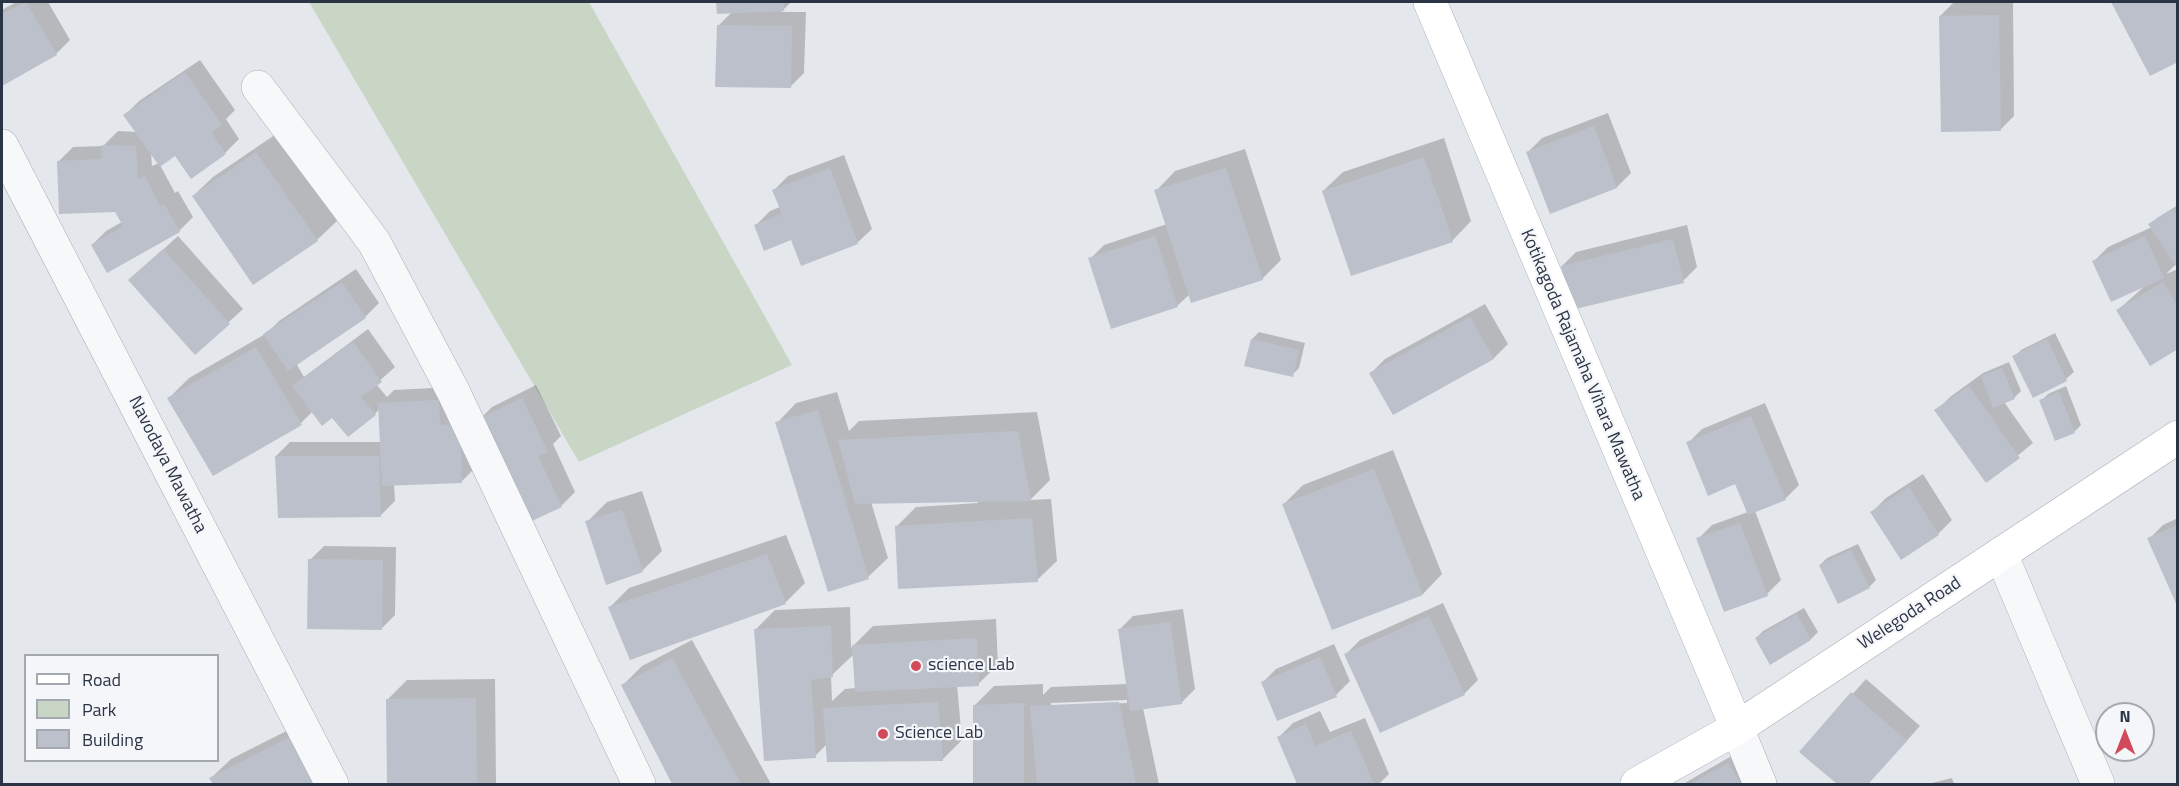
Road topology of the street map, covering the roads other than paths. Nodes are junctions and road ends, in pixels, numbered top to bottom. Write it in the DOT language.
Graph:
graph roads {
  1 [pos="1430,2"];
  2 [pos="258,87"];
  3 [pos="2,146"];
  4 [pos="2178,437"];
  5 [pos="2001,554"];
  6 [pos="1737,728"];
  7 [pos="332,784"];
  8 [pos="639,784"];
  9 [pos="1637,784"];
  10 [pos="1760,784"];
  11 [pos="2098,784"];
  1 -- 6 [label="street, Kotikagoda Rajamaha Vihara Mawatha"];
  2 -- 8 [label="street"];
  3 -- 7 [label="street, Navodaya Mawatha"];
  4 -- 5 [label="street, Welegoda Road"];
  5 -- 6 [label="street, Welegoda Road"];
  5 -- 11 [label="street"];
  6 -- 9 [label="street, Welegoda Road"];
  6 -- 10 [label="street"];
}
